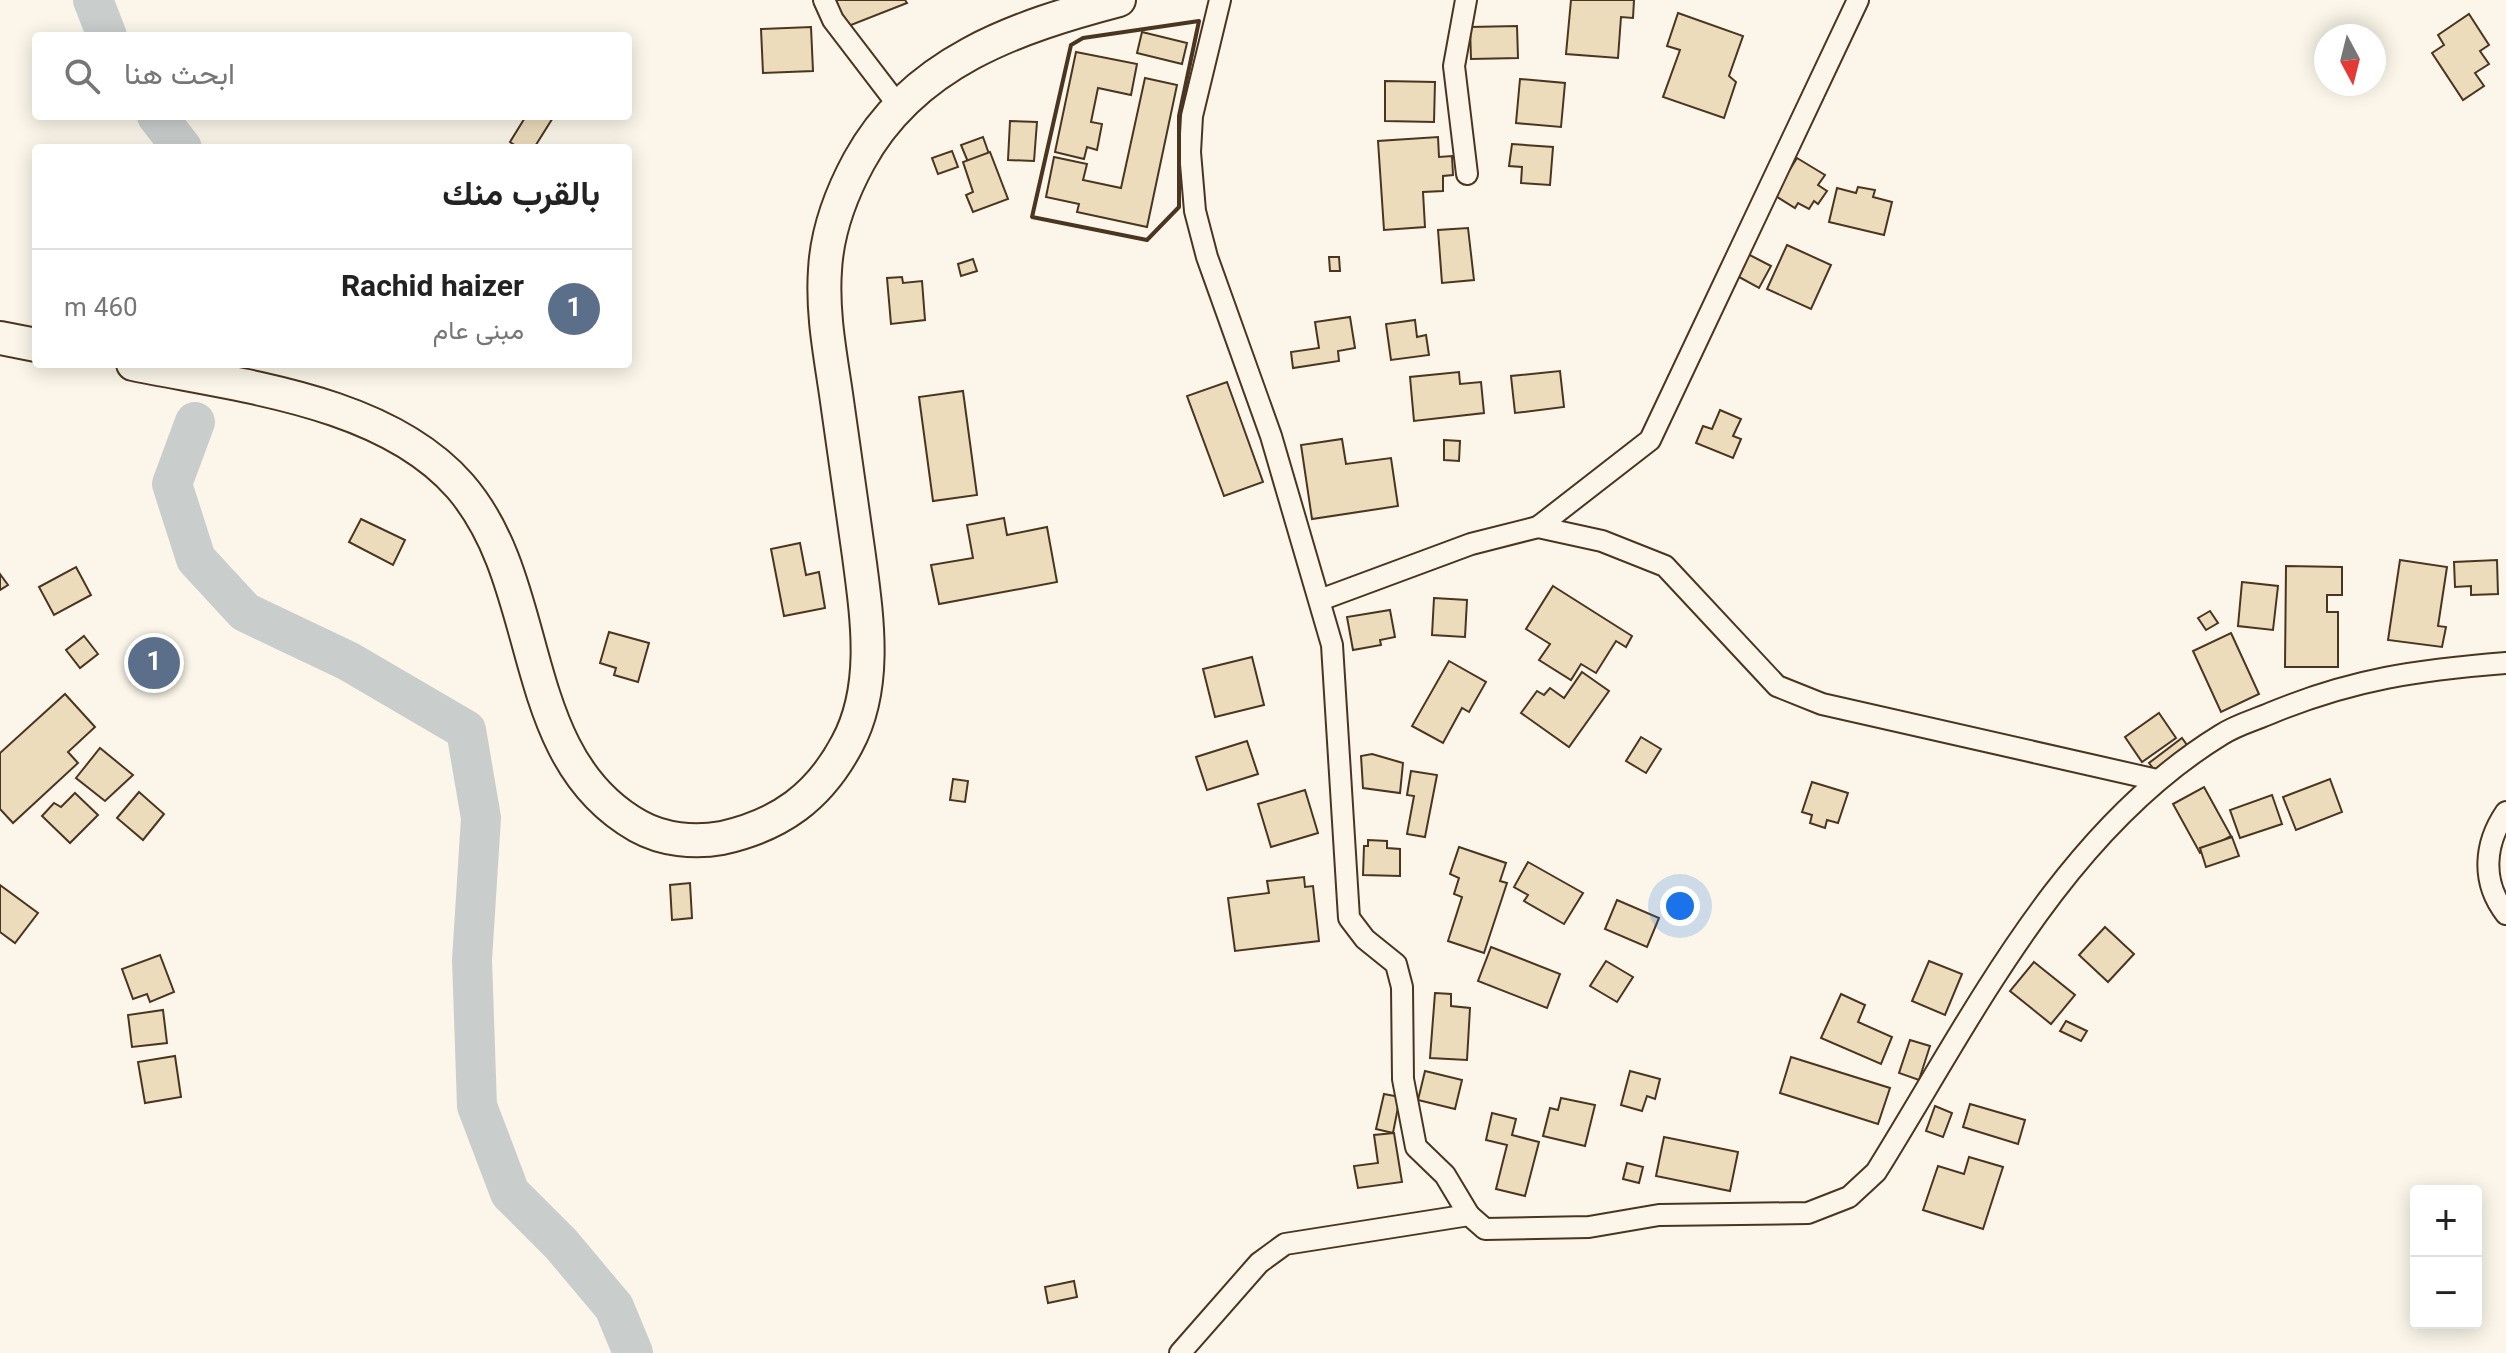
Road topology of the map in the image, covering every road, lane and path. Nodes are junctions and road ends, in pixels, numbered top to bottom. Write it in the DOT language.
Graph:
graph roads {
  1 [pos="824,0"];
  2 [pos="1119,0"];
  3 [pos="1220,0"];
  4 [pos="1466,0"];
  5 [pos="1858,0"];
  6 [pos="898,105"];
  7 [pos="1467,174"];
  8 [pos="0,338"];
  9 [pos="32,344"];
  10 [pos="152,368"];
  11 [pos="1538,527"];
  12 [pos="1320,600"];
  13 [pos="2506,663"];
  14 [pos="2157,780"];
  15 [pos="2506,812"];
  16 [pos="2506,914"];
  17 [pos="1469,1215"];
  18 [pos="1180,1353"];
  1 -- 6 [label="street"];
  2 -- 6 [label="main road"];
  3 -- 12 [label="street"];
  4 -- 7 [label="street"];
  5 -- 11 [label="street"];
  6 -- 10 [label="main road"];
  8 -- 9 [label="main road"];
  11 -- 12 [label="street"];
  11 -- 14 [label="street"];
  12 -- 17 [label="street"];
  13 -- 14 [label="street"];
  14 -- 17 [label="street"];
  15 -- 16 [label="street"];
  17 -- 18 [label="street"];
}
